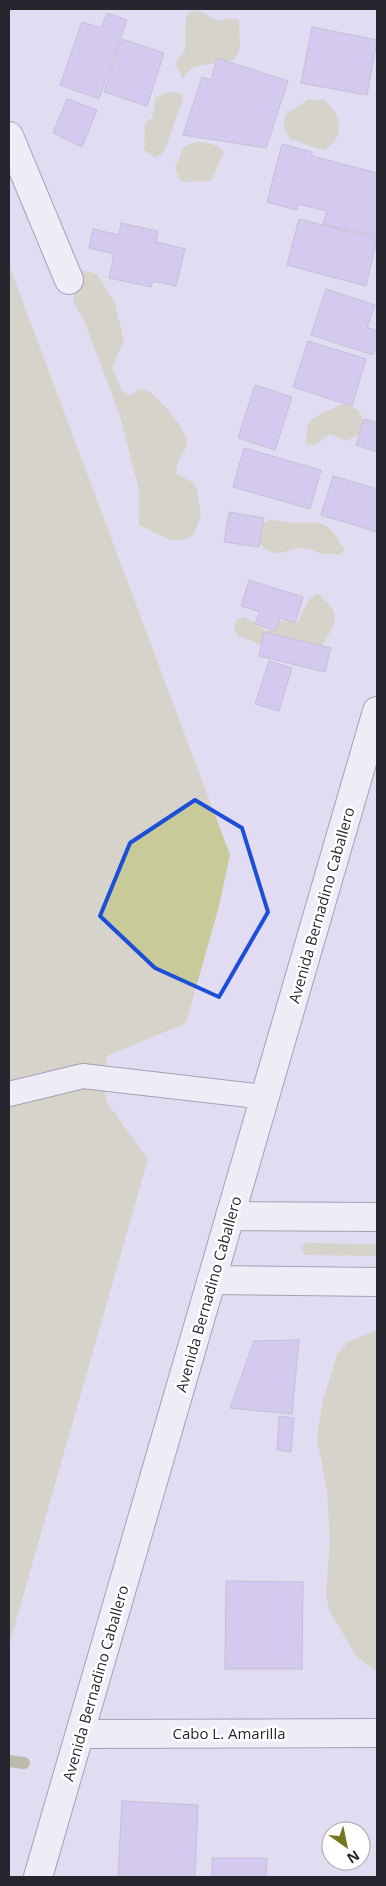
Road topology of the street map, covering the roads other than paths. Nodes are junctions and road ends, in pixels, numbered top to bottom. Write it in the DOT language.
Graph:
graph roads {
  1 [pos="9,136"];
  2 [pos="69,280"];
  3 [pos="377,711"];
  4 [pos="372,747"];
  5 [pos="9,1094"];
  6 [pos="265,1097"];
  7 [pos="230,1216"];
  8 [pos="377,1217"];
  9 [pos="212,1280"];
  10 [pos="377,1282"];
  11 [pos="377,1733"];
  12 [pos="80,1734"];
  13 [pos="38,1877"];
  1 -- 2 [label="street"];
  3 -- 4 [label="street, Avenida Bernadino Caballero"];
  4 -- 6 [label="street, Avenida Bernadino Caballero"];
  5 -- 6 [label="lane"];
  6 -- 7 [label="street, Avenida Bernadino Caballero"];
  7 -- 8 [label="street"];
  7 -- 9 [label="street, Avenida Bernadino Caballero"];
  9 -- 10 [label="street"];
  9 -- 12 [label="street, Avenida Bernadino Caballero"];
  11 -- 12 [label="street, Cabo L. Amarilla"];
  12 -- 13 [label="street, Avenida Bernadino Caballero"];
}
